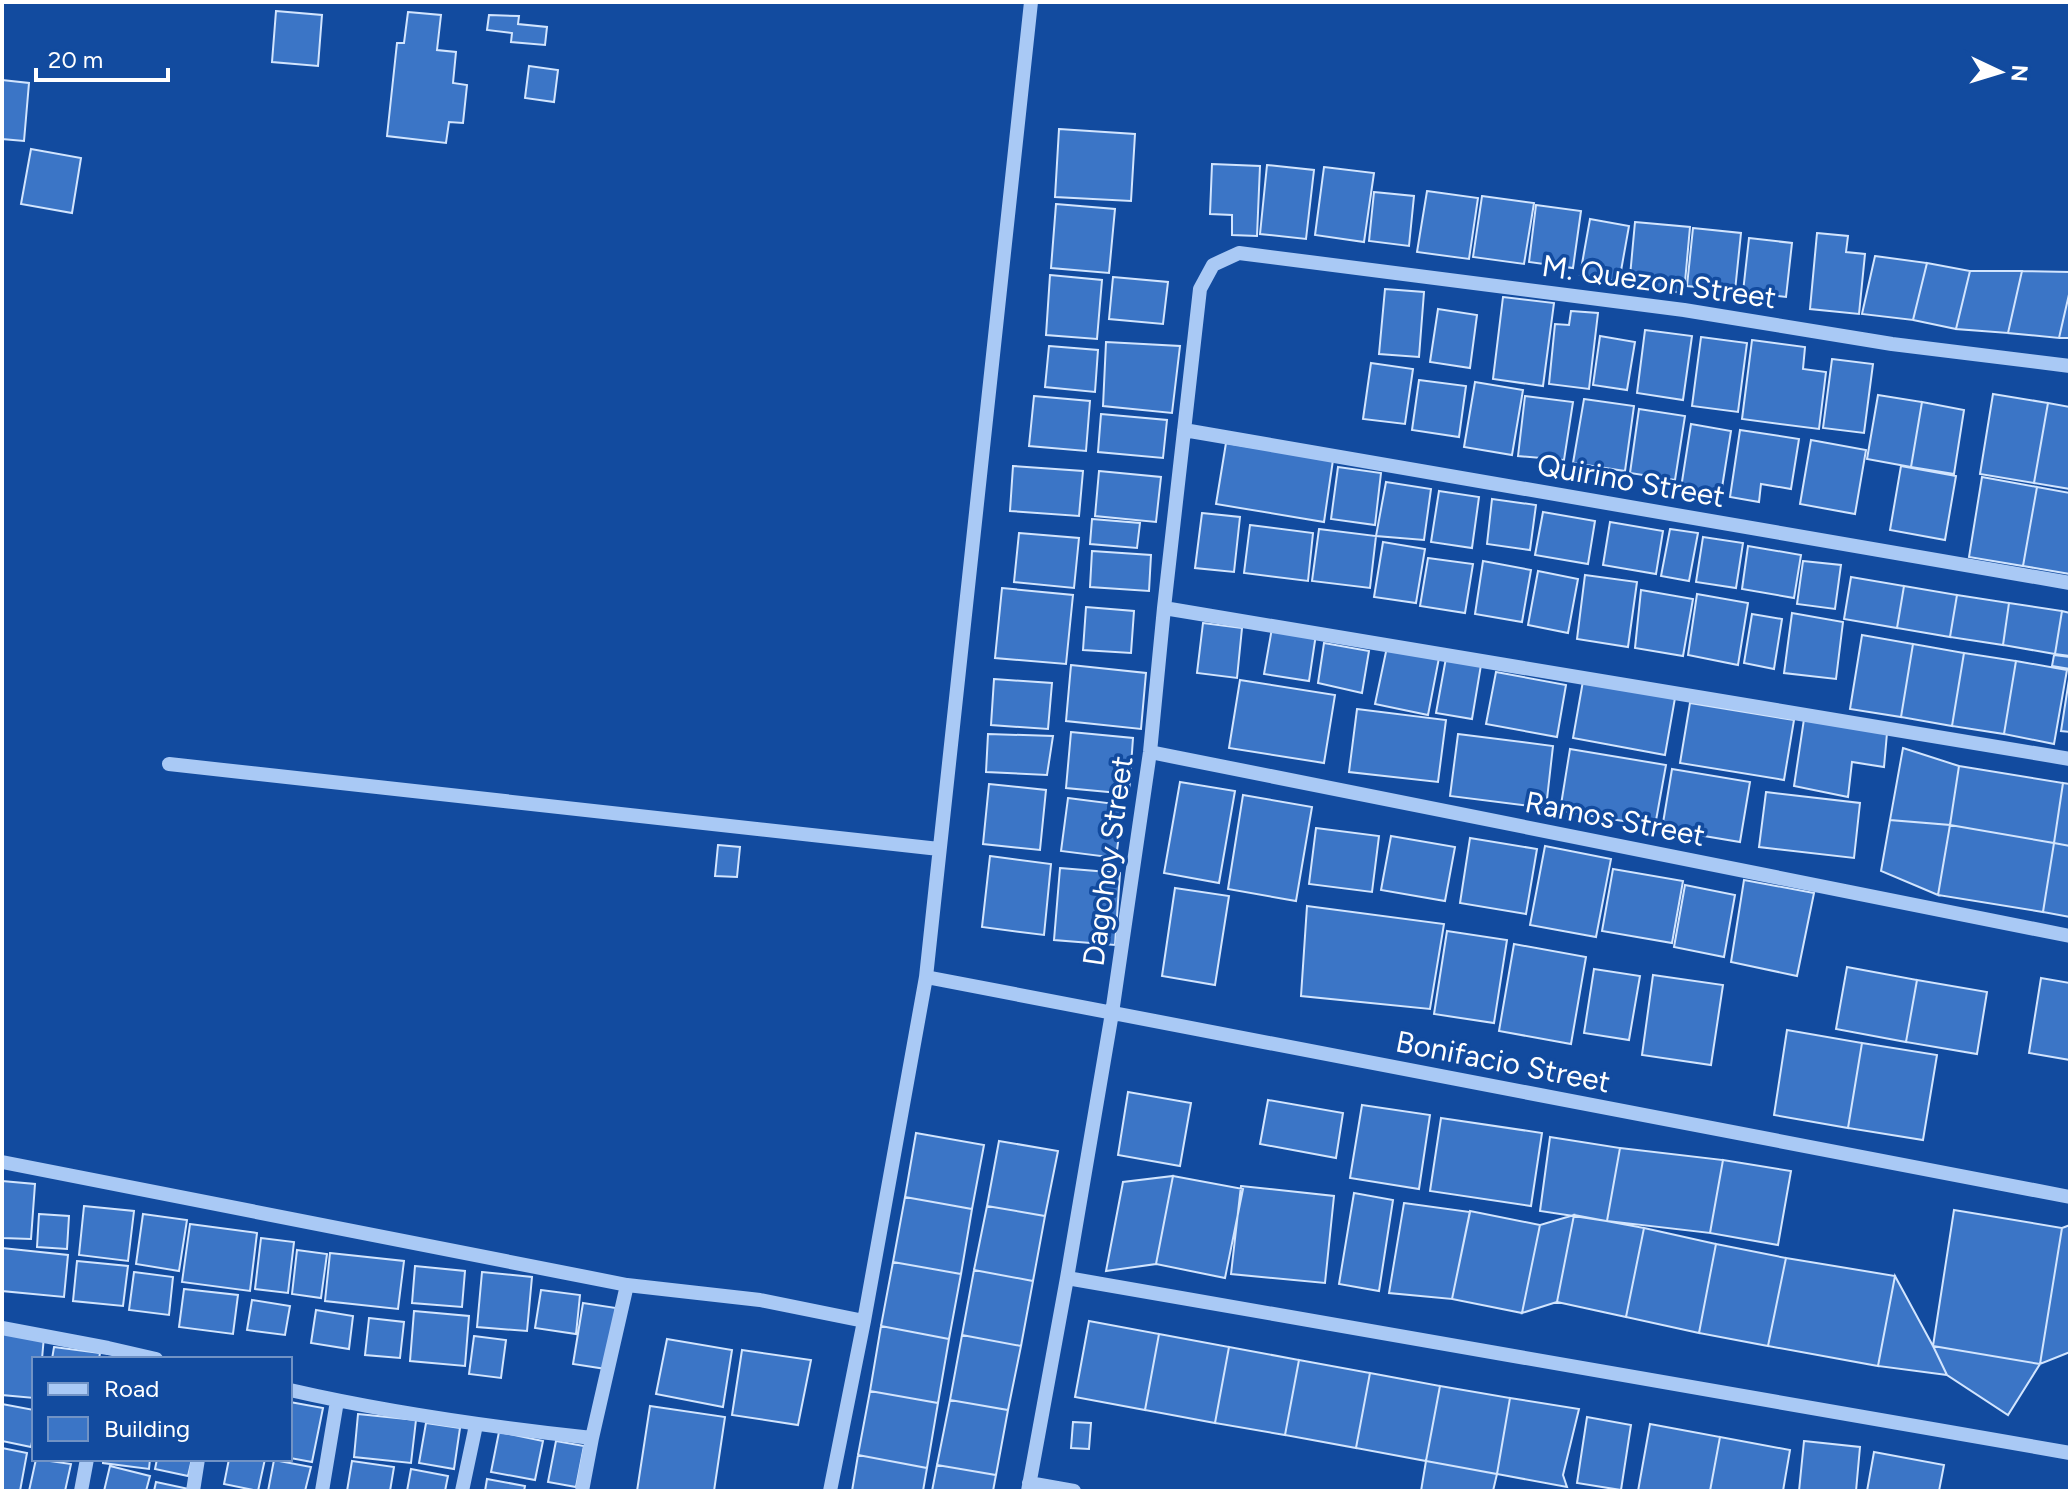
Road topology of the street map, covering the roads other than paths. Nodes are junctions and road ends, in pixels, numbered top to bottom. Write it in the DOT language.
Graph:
graph roads {
  1 [pos="1031,2"];
  2 [pos="1239,253"];
  3 [pos="2070,366"];
  4 [pos="1184,430"];
  5 [pos="2070,583"];
  6 [pos="1164,608"];
  7 [pos="1150,752"];
  8 [pos="2070,759"];
  9 [pos="169,764"];
  10 [pos="939,849"];
  11 [pos="2070,936"];
  12 [pos="926,977"];
  13 [pos="1112,1013"];
  14 [pos="2,1162"];
  15 [pos="2070,1197"];
  16 [pos="1067,1278"];
  17 [pos="627,1285"];
  18 [pos="864,1321"];
  19 [pos="2,1328"];
  20 [pos="107,1353"];
  21 [pos="140,1357"];
  22 [pos="292,1390"];
  23 [pos="337,1401"];
  24 [pos="476,1425"];
  25 [pos="592,1438"];
  26 [pos="2070,1453"];
  27 [pos="87,1461"];
  28 [pos="198,1461"];
  29 [pos="1029,1487"];
  30 [pos="81,1491"];
  31 [pos="193,1491"];
  32 [pos="322,1491"];
  33 [pos="462,1491"];
  34 [pos="582,1491"];
  35 [pos="830,1491"];
  36 [pos="1074,1491"];
  1 -- 10 [label="street"];
  2 -- 3 [label="street, M. Quezon Street"];
  2 -- 4 [label="street, Dagohoy Street"];
  4 -- 5 [label="street, Quirino Street"];
  4 -- 6 [label="street, Dagohoy Street"];
  6 -- 7 [label="street, Dagohoy Street"];
  6 -- 8 [label="street"];
  7 -- 11 [label="street, Ramos Street"];
  7 -- 13 [label="street, Dagohoy Street"];
  9 -- 10 [label="street"];
  10 -- 12 [label="street"];
  12 -- 13 [label="street, Bonifacio Street"];
  12 -- 18 [label="street"];
  13 -- 15 [label="street, Bonifacio Street"];
  13 -- 16 [label="street, Dagohoy Street"];
  14 -- 17 [label="street"];
  16 -- 26 [label="street"];
  16 -- 29 [label="street, Dagohoy Street"];
  17 -- 18 [label="street"];
  17 -- 25 [label="street"];
  18 -- 35 [label="street"];
  19 -- 20 [label="street"];
  20 -- 21 [label="street"];
  22 -- 23 [label="street"];
  23 -- 24 [label="street"];
  23 -- 32 [label="street"];
  24 -- 25 [label="street"];
  24 -- 33 [label="street"];
  25 -- 34 [label="street"];
  27 -- 30 [label="street"];
  28 -- 31 [label="street"];
  29 -- 36 [label="street"];
}
